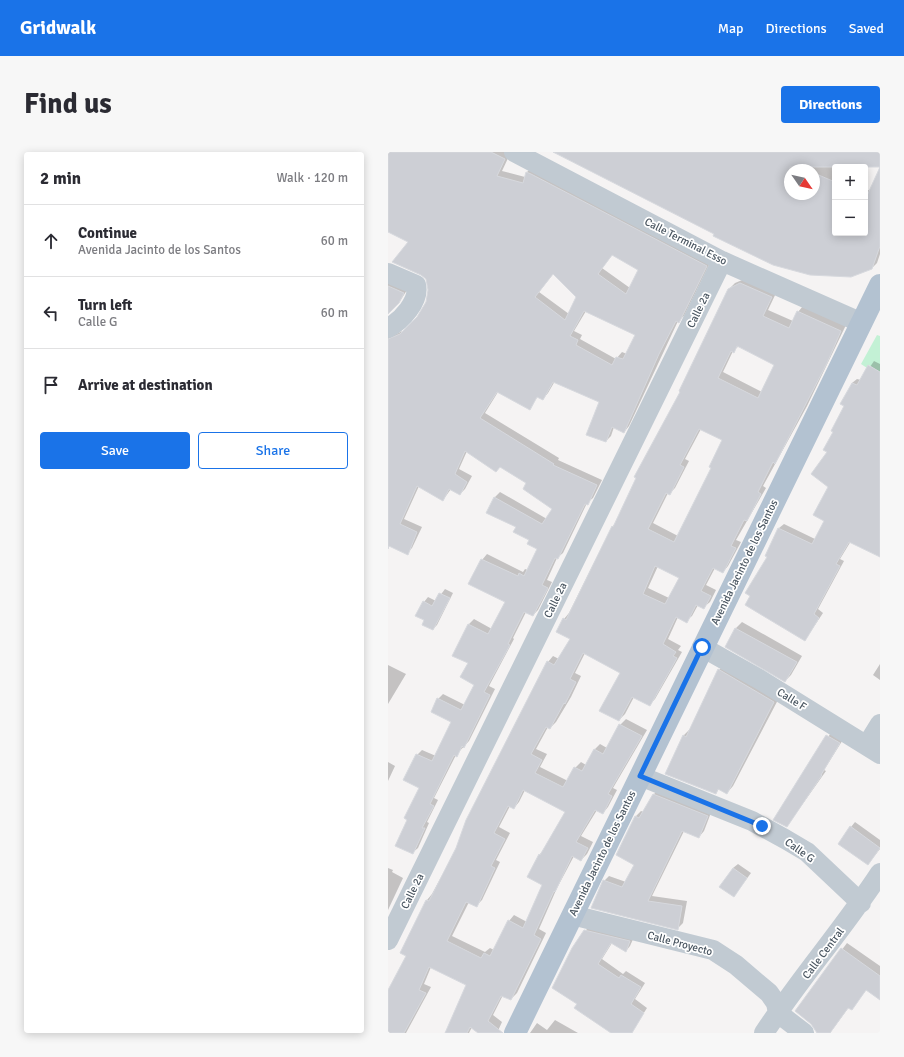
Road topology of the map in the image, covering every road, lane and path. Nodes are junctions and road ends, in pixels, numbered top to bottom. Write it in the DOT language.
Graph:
graph roads {
  1 [pos="514,152"];
  2 [pos="722,261"];
  3 [pos="388,273"];
  4 [pos="880,285"];
  5 [pos="862,323"];
  6 [pos="388,328"];
  7 [pos="702,647"];
  8 [pos="880,724"];
  9 [pos="873,749"];
  10 [pos="640,776"];
  11 [pos="880,873"];
  12 [pos="861,903"];
  13 [pos="572,915"];
  14 [pos="388,940"];
  15 [pos="778,1013"];
  16 [pos="515,1033"];
  17 [pos="764,1033"];
  18 [pos="804,1033"];
  1 -- 2 [label="street, Calle Terminal Esso"];
  2 -- 5 [label="street, Calle Terminal Esso"];
  2 -- 14 [label="street, Calle 2a"];
  3 -- 6 [label="street"];
  4 -- 5 [label="main road, Avenida Jacinto de los Santos"];
  5 -- 7 [label="main road, Avenida Jacinto de los Santos"];
  7 -- 9 [label="street, Calle F"];
  7 -- 10 [label="main road, Avenida Jacinto de los Santos"];
  8 -- 9 [label="street"];
  10 -- 12 [label="street, Calle G"];
  10 -- 13 [label="main road, Avenida Jacinto de los Santos"];
  11 -- 12 [label="street, Calle Central"];
  12 -- 15 [label="street, Calle Central"];
  13 -- 15 [label="street, Calle Proyecto"];
  13 -- 16 [label="main road, Avenida Jacinto de los Santos"];
  15 -- 17 [label="street, Calle Central"];
  15 -- 18 [label="street, Calle Proyecto"];
}
